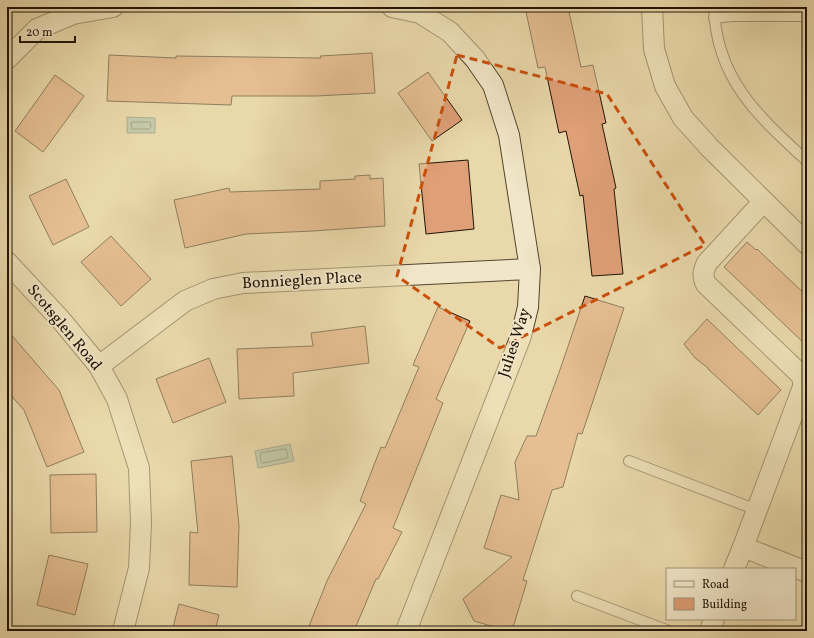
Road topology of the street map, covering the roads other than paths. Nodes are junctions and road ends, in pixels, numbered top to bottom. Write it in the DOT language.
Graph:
graph roads {
  1 [pos="113,7"];
  2 [pos="392,7"];
  3 [pos="652,7"];
  4 [pos="714,7"];
  5 [pos="807,16"];
  6 [pos="714,18"];
  7 [pos="7,59"];
  8 [pos="807,161"];
  9 [pos="763,202"];
  10 [pos="807,244"];
  11 [pos="7,262"];
  12 [pos="530,269"];
  13 [pos="99,366"];
  14 [pos="629,460"];
  15 [pos="757,510"];
  16 [pos="743,547"];
  17 [pos="734,568"];
  18 [pos="807,572"];
  19 [pos="577,596"];
  20 [pos="714,620"];
  21 [pos="123,631"];
  22 [pos="406,631"];
  23 [pos="669,631"];
  24 [pos="710,631"];
  1 -- 7 [label="street"];
  2 -- 12 [label="street, Julies Way"];
  3 -- 9 [label="street"];
  4 -- 6 [label="lane"];
  5 -- 6 [label="lane"];
  6 -- 8 [label="lane"];
  9 -- 10 [label="street"];
  9 -- 15 [label="street"];
  11 -- 13 [label="street, Scotsglen Road"];
  12 -- 13 [label="street, Bonnieglen Place"];
  12 -- 22 [label="street, Julies Way"];
  13 -- 21 [label="street, Scotsglen Road"];
  14 -- 15 [label="lane"];
  15 -- 16 [label="street"];
  16 -- 17 [label="street"];
  16 -- 18 [label="street"];
  19 -- 23 [label="lane"];
  20 -- 24 [label="street"];
}
